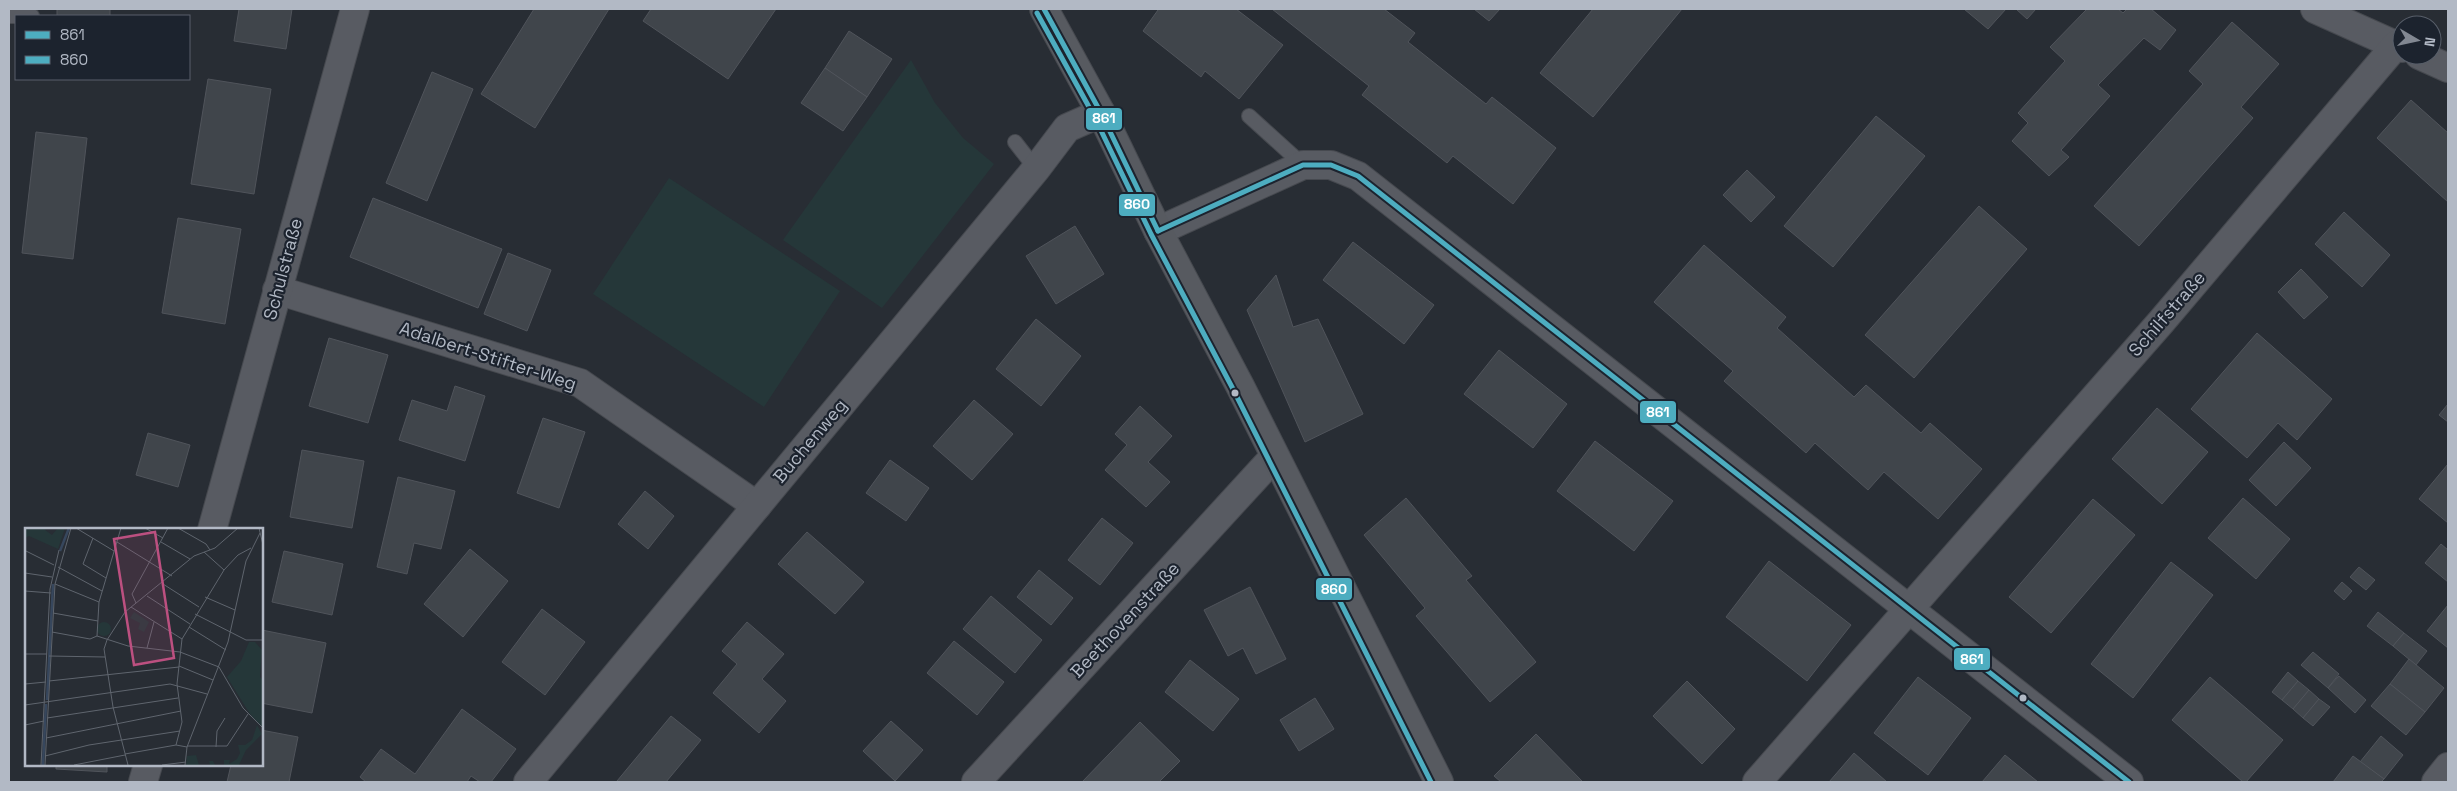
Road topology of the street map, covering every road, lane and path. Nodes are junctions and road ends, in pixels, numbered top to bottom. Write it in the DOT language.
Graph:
graph roads {
  1 [pos="355,9"];
  2 [pos="1044,9"];
  3 [pos="2315,9"];
  4 [pos="2392,43"];
  5 [pos="2392,65"];
  6 [pos="1101,113"];
  7 [pos="1249,116"];
  8 [pos="1015,142"];
  9 [pos="1303,165"];
  10 [pos="1036,169"];
  11 [pos="1158,231"];
  12 [pos="277,290"];
  13 [pos="1274,457"];
  14 [pos="756,506"];
  15 [pos="213,528"];
  16 [pos="1908,610"];
  17 [pos="148,766"];
  18 [pos="2448,768"];
  19 [pos="143,782"];
  20 [pos="528,782"];
  21 [pos="976,782"];
  22 [pos="1439,782"];
  23 [pos="1756,782"];
  24 [pos="2129,782"];
  25 [pos="2436,782"];
  1 -- 12 [label="street, Schulstraße"];
  2 -- 6 [label="main road"];
  3 -- 4 [label="street"];
  5 -- 16 [label="street, Schilfstraße"];
  6 -- 10 [label="street, Buchenweg"];
  6 -- 11 [label="main road"];
  7 -- 9 [label="lane"];
  8 -- 10 [label="lane"];
  9 -- 11 [label="street"];
  9 -- 16 [label="street"];
  10 -- 14 [label="street, Buchenweg"];
  11 -- 13 [label="main road"];
  12 -- 14 [label="street, Adalbert-Stifter-Weg"];
  12 -- 15 [label="street, Schulstraße"];
  13 -- 21 [label="street, Beethovenstraße"];
  13 -- 22 [label="main road"];
  14 -- 20 [label="street, Buchenweg"];
  16 -- 23 [label="street, Schilfstraße"];
  16 -- 24 [label="street"];
  17 -- 19 [label="street"];
  18 -- 25 [label="street"];
}
